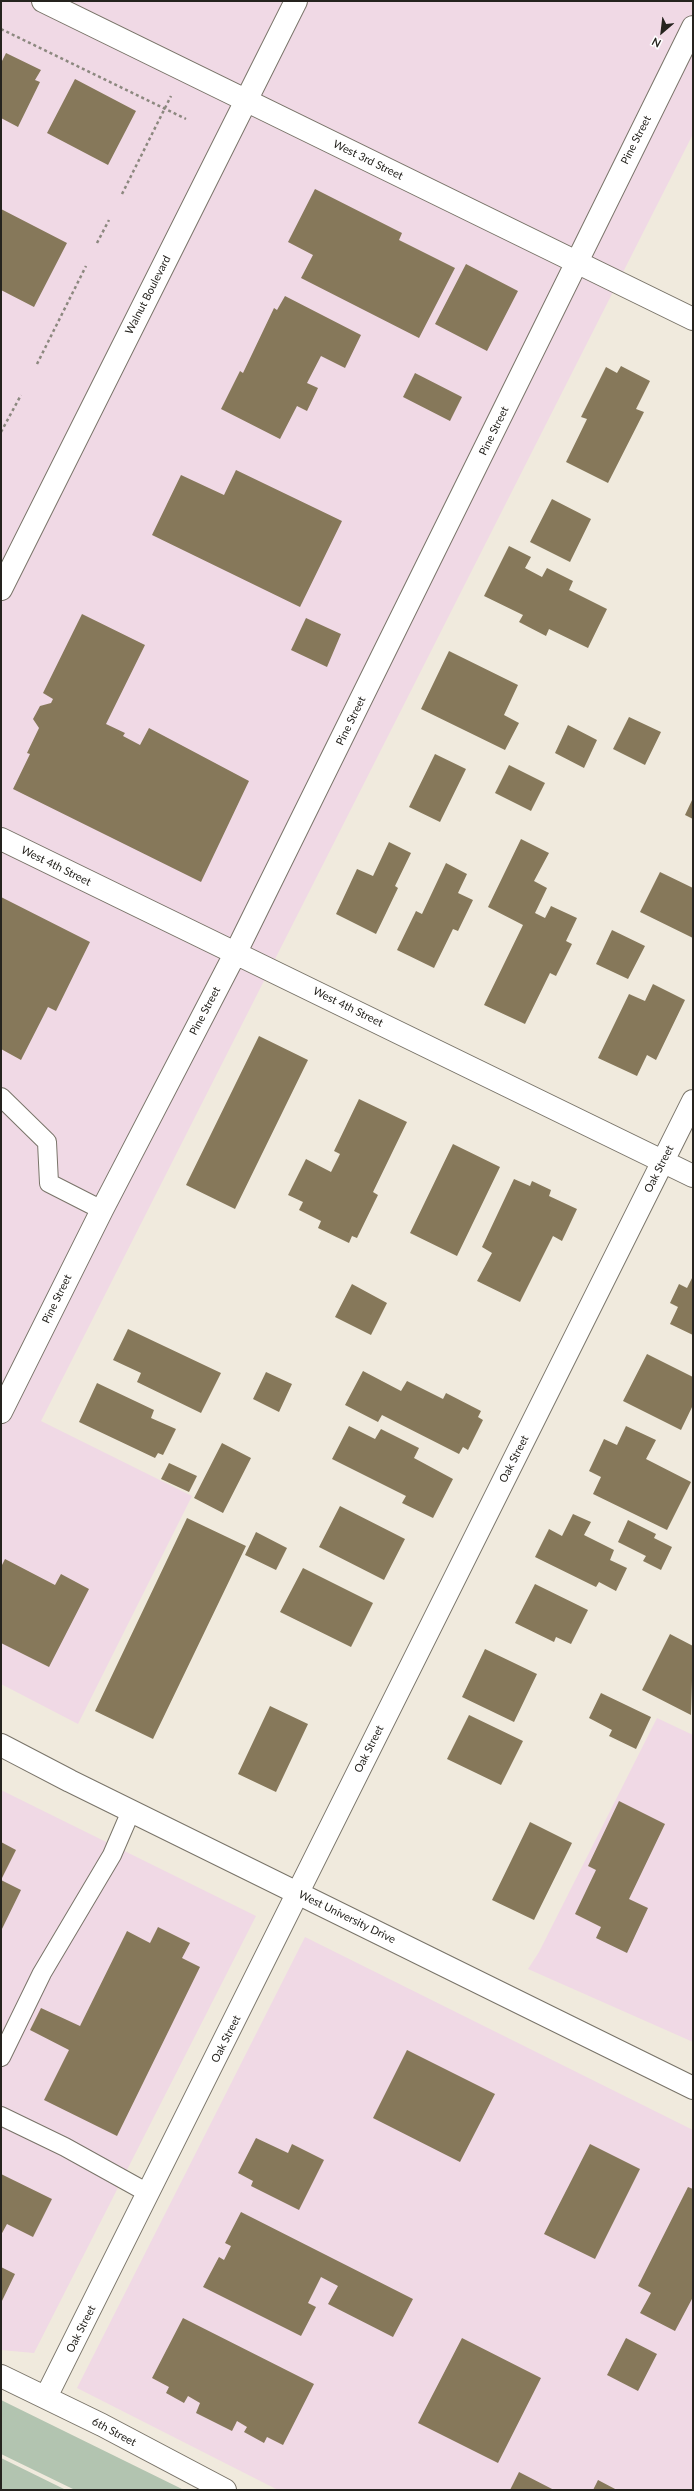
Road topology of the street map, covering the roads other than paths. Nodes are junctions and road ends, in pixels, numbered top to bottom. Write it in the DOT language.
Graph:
graph roads {
  1 [pos="43,1"];
  2 [pos="296,1"];
  3 [pos="693,27"];
  4 [pos="244,100"];
  5 [pos="577,264"];
  6 [pos="693,319"];
  7 [pos="1,589"];
  8 [pos="1,839"];
  9 [pos="236,952"];
  10 [pos="1,1097"];
  11 [pos="693,1101"];
  12 [pos="664,1161"];
  13 [pos="693,1176"];
  14 [pos="102,1210"];
  15 [pos="1,1412"];
  16 [pos="1,1745"];
  17 [pos="131,1811"];
  18 [pos="298,1893"];
  19 [pos="1,2057"];
  20 [pos="693,2088"];
  21 [pos="1,2116"];
  22 [pos="148,2194"];
  23 [pos="1,2376"];
  24 [pos="46,2397"];
  25 [pos="224,2490"];
  1 -- 4 [label="street, West 3rd Street"];
  2 -- 4 [label="street, Walnut Boulevard"];
  3 -- 5 [label="street, Pine Street"];
  4 -- 5 [label="street, West 3rd Street"];
  4 -- 7 [label="street, Walnut Boulevard"];
  5 -- 6 [label="street, West 3rd Street"];
  5 -- 9 [label="street, Pine Street"];
  8 -- 9 [label="street, West 4th Street"];
  9 -- 12 [label="street, West 4th Street"];
  9 -- 14 [label="street, Pine Street"];
  10 -- 14 [label="lane"];
  11 -- 12 [label="street, Oak Street"];
  12 -- 13 [label="street, West 4th Street"];
  12 -- 18 [label="street, Oak Street"];
  14 -- 15 [label="street, Pine Street"];
  16 -- 17 [label="street, West University Drive"];
  17 -- 18 [label="street, West University Drive"];
  17 -- 19 [label="lane"];
  18 -- 20 [label="street, West University Drive"];
  18 -- 22 [label="street, Oak Street"];
  21 -- 22 [label="lane"];
  22 -- 24 [label="street, Oak Street"];
  23 -- 24 [label="street, 6th Street"];
  24 -- 25 [label="street, 6th Street"];
}
